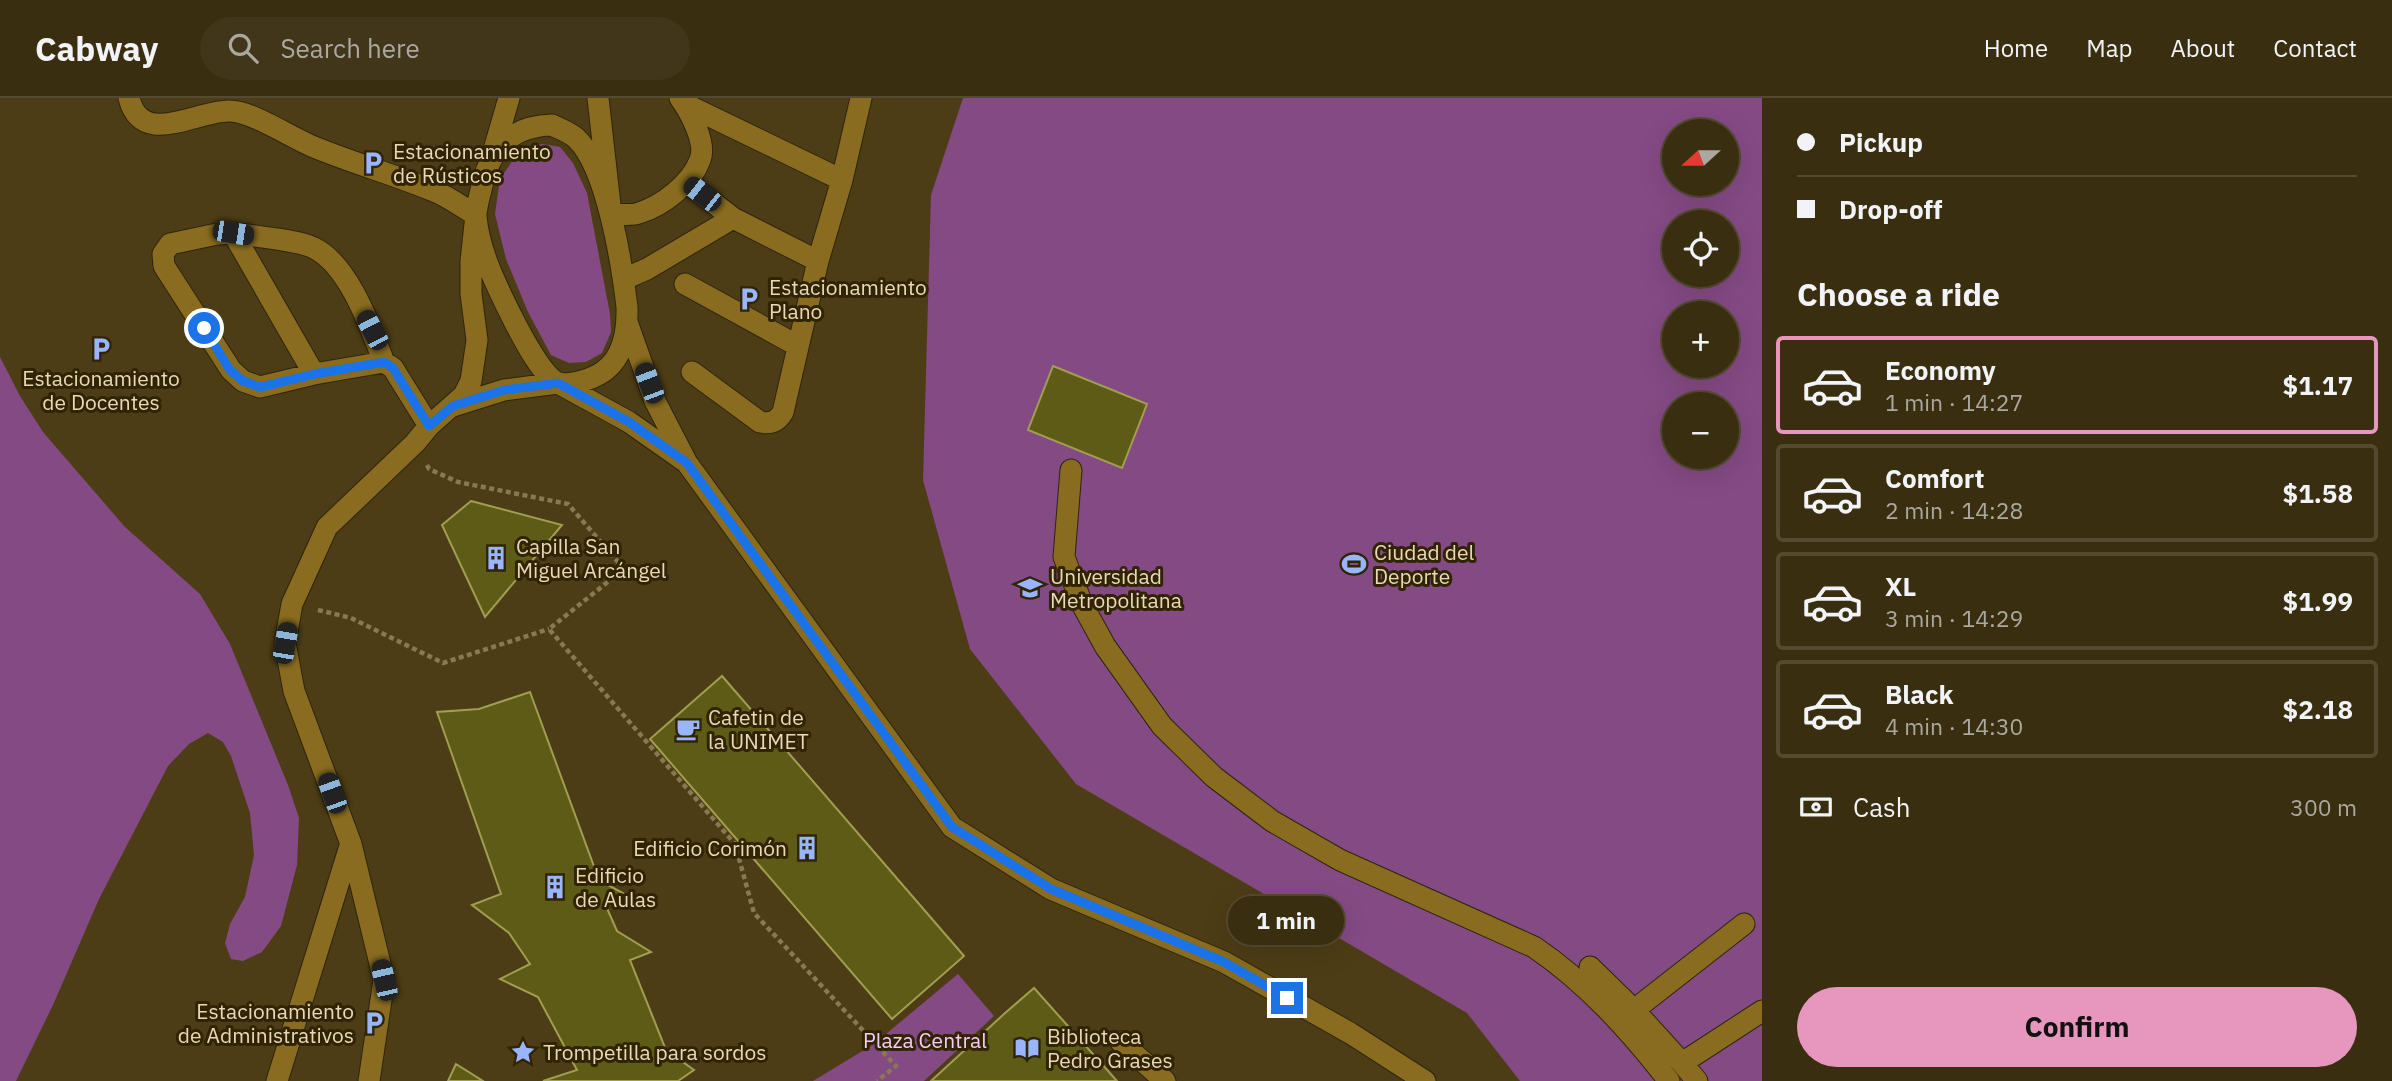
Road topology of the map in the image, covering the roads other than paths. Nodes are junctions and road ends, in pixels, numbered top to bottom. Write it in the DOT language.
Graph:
graph roads {
  1 [pos="129,98"];
  2 [pos="509,98"];
  3 [pos="598,98"];
  4 [pos="860,98"];
  5 [pos="683,101"];
  6 [pos="230,104"];
  7 [pos="491,159"];
  8 [pos="842,180"];
  9 [pos="686,182"];
  10 [pos="611,214"];
  11 [pos="476,215"];
  12 [pos="733,218"];
  13 [pos="233,233"];
  14 [pos="818,261"];
  15 [pos="624,279"];
  16 [pos="685,284"];
  17 [pos="627,322"];
  18 [pos="798,346"];
  19 [pos="384,362"];
  20 [pos="692,372"];
  21 [pos="314,374"];
  22 [pos="558,383"];
  23 [pos="453,406"];
  24 [pos="429,426"];
  25 [pos="687,463"];
  26 [pos="1071,470"];
  27 [pos="351,844"];
  28 [pos="1744,925"];
  29 [pos="1590,967"];
  30 [pos="1633,1010"];
  31 [pos="1762,1012"];
  32 [pos="1121,1042"];
  33 [pos="1682,1063"];
  34 [pos="277,1081"];
  35 [pos="369,1081"];
  36 [pos="1165,1081"];
  37 [pos="1425,1081"];
  38 [pos="1669,1081"];
  39 [pos="1697,1081"];
  1 -- 6 [label="lane"];
  2 -- 7 [label="lane"];
  3 -- 10 [label="lane"];
  4 -- 8 [label="lane"];
  5 -- 8 [label="lane"];
  5 -- 9 [label="lane"];
  6 -- 11 [label="lane"];
  7 -- 10 [label="lane"];
  7 -- 11 [label="lane"];
  8 -- 14 [label="lane"];
  9 -- 10 [label="lane"];
  9 -- 12 [label="lane"];
  10 -- 15 [label="lane"];
  11 -- 22 [label="lane"];
  11 -- 23 [label="lane"];
  12 -- 14 [label="lane"];
  12 -- 15 [label="lane"];
  13 -- 19 [label="lane"];
  13 -- 21 [label="lane"];
  13 -- 21 [label="lane"];
  14 -- 18 [label="lane"];
  15 -- 17 [label="lane"];
  16 -- 18 [label="lane"];
  17 -- 22 [label="lane"];
  17 -- 25 [label="lane"];
  18 -- 20 [label="lane"];
  19 -- 21 [label="lane"];
  19 -- 24 [label="lane"];
  22 -- 23 [label="lane"];
  22 -- 25 [label="lane"];
  23 -- 24 [label="lane"];
  24 -- 27 [label="lane"];
  25 -- 37 [label="lane"];
  26 -- 38 [label="lane"];
  27 -- 34 [label="lane"];
  27 -- 35 [label="lane"];
  28 -- 30 [label="lane"];
  29 -- 30 [label="lane"];
  30 -- 33 [label="lane"];
  31 -- 33 [label="lane"];
  32 -- 36 [label="lane"];
  33 -- 39 [label="lane"];
}
